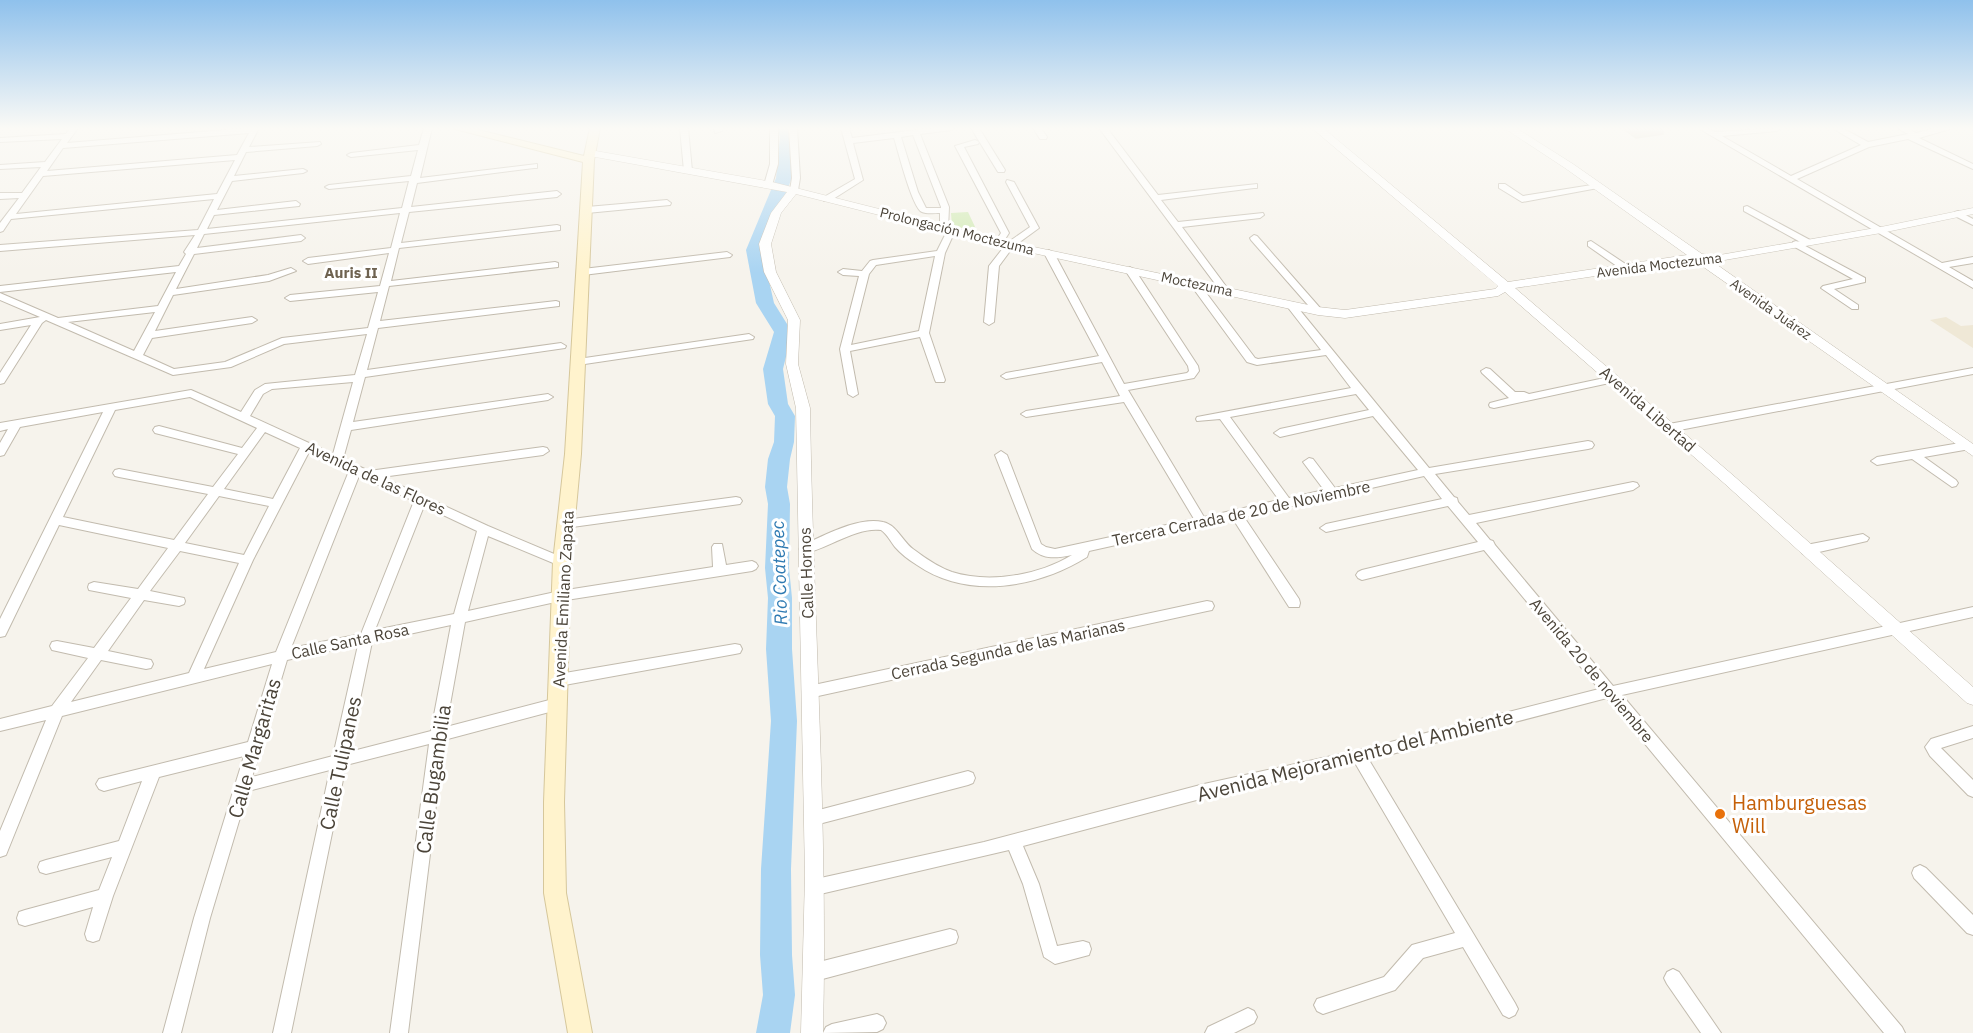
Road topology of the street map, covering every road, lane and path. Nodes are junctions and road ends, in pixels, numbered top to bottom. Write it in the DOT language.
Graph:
graph roads {
  1 [pos="39,176"];
  2 [pos="230,176"];
  3 [pos="254,176"];
  4 [pos="441,176"];
  5 [pos="588,176"];
  6 [pos="718,176"];
  7 [pos="772,176"];
  8 [pos="796,176"];
  9 [pos="857,176"];
  10 [pos="909,176"];
  11 [pos="932,176"];
  12 [pos="975,176"];
  13 [pos="1139,176"];
  14 [pos="1375,176"];
  15 [pos="1583,176"];
  16 [pos="1786,176"];
  17 [pos="1797,176"];
  18 [pos="228,179"];
  19 [pos="415,179"];
  20 [pos="1791,179"];
  21 [pos="1010,182"];
  22 [pos="770,185"];
  23 [pos="1254,186"];
  24 [pos="1502,186"];
  25 [pos="1598,186"];
  26 [pos="329,187"];
  27 [pos="792,190"];
  28 [pos="557,194"];
  29 [pos="26,195"];
  30 [pos="0,196"];
  31 [pos="219,196"];
  32 [pos="1156,198"];
  33 [pos="827,199"];
  34 [pos="668,203"];
  35 [pos="296,204"];
  36 [pos="1746,209"];
  37 [pos="586,210"];
  38 [pos="945,211"];
  39 [pos="406,212"];
  40 [pos="1973,212"];
  41 [pos="210,213"];
  42 [pos="1958,214"];
  43 [pos="1260,215"];
  44 [pos="9,217"];
  45 [pos="1973,222"];
  46 [pos="1176,225"];
  47 [pos="1,228"];
  48 [pos="557,228"];
  49 [pos="947,230"];
  50 [pos="1881,230"];
  51 [pos="200,232"];
  52 [pos="301,238"];
  53 [pos="1254,238"];
  54 [pos="1004,243"];
  55 [pos="1591,243"];
  56 [pos="1801,243"];
  57 [pos="0,248"];
  58 [pos="396,248"];
  59 [pos="189,252"];
  60 [pos="940,253"];
  61 [pos="1049,254"];
  62 [pos="727,255"];
  63 [pos="1696,257"];
  64 [pos="1973,260"];
  65 [pos="308,261"];
  66 [pos="555,265"];
  67 [pos="1941,266"];
  68 [pos="1624,267"];
  69 [pos="181,269"];
  70 [pos="1130,270"];
  71 [pos="291,271"];
  72 [pos="583,272"];
  73 [pos="843,272"];
  74 [pos="864,274"];
  75 [pos="1195,284"];
  76 [pos="1973,285"];
  77 [pos="385,286"];
  78 [pos="1507,286"];
  79 [pos="0,289"];
  80 [pos="1225,291"];
  81 [pos="170,293"];
  82 [pos="0,296"];
  83 [pos="290,298"];
  84 [pos="556,304"];
  85 [pos="1291,305"];
  86 [pos="1855,307"];
  87 [pos="163,308"];
  88 [pos="1318,311"];
  89 [pos="1345,314"];
  90 [pos="55,318"];
  91 [pos="252,320"];
  92 [pos="38,321"];
  93 [pos="989,322"];
  94 [pos="0,327"];
  95 [pos="374,328"];
  96 [pos="924,333"];
  97 [pos="149,335"];
  98 [pos="749,338"];
  99 [pos="561,346"];
  100 [pos="845,349"];
  101 [pos="1328,352"];
  102 [pos="137,356"];
  103 [pos="1105,358"];
  104 [pos="578,362"];
  105 [pos="1486,371"];
  106 [pos="1973,371"];
  107 [pos="361,376"];
  108 [pos="1006,376"];
  109 [pos="1614,379"];
  110 [pos="939,380"];
  111 [pos="0,381"];
  112 [pos="1884,388"];
  113 [pos="1358,390"];
  114 [pos="853,393"];
  115 [pos="1124,393"];
  116 [pos="1540,393"];
  117 [pos="548,397"];
  118 [pos="1494,405"];
  119 [pos="111,407"];
  120 [pos="1376,412"];
  121 [pos="1026,414"];
  122 [pos="1222,414"];
  123 [pos="243,418"];
  124 [pos="1201,419"];
  125 [pos="16,425"];
  126 [pos="263,427"];
  127 [pos="346,427"];
  128 [pos="0,428"];
  129 [pos="1669,428"];
  130 [pos="159,430"];
  131 [pos="1280,433"];
  132 [pos="1588,445"];
  133 [pos="307,446"];
  134 [pos="1970,448"];
  135 [pos="543,451"];
  136 [pos="0,452"];
  137 [pos="245,452"];
  138 [pos="1001,455"];
  139 [pos="1914,455"];
  140 [pos="337,460"];
  141 [pos="1877,461"];
  142 [pos="1309,462"];
  143 [pos="362,472"];
  144 [pos="1426,472"];
  145 [pos="119,473"];
  146 [pos="1952,483"];
  147 [pos="1633,486"];
  148 [pos="216,491"];
  149 [pos="1332,493"];
  150 [pos="421,499"];
  151 [pos="736,501"];
  152 [pos="1453,501"];
  153 [pos="1286,502"];
  154 [pos="275,503"];
  155 [pos="1235,513"];
  156 [pos="54,520"];
  157 [pos="1468,520"];
  158 [pos="1201,521"];
  159 [pos="565,524"];
  160 [pos="1326,528"];
  161 [pos="484,529"];
  162 [pos="1863,538"];
  163 [pos="1489,544"];
  164 [pos="177,545"];
  165 [pos="718,547"];
  166 [pos="1083,547"];
  167 [pos="805,549"];
  168 [pos="1806,550"];
  169 [pos="247,560"];
  170 [pos="562,562"];
  171 [pos="752,566"];
  172 [pos="720,572"];
  173 [pos="1362,575"];
  174 [pos="94,587"];
  175 [pos="141,594"];
  176 [pos="560,596"];
  177 [pos="179,602"];
  178 [pos="1294,603"];
  179 [pos="1207,606"];
  180 [pos="1973,612"];
  181 [pos="459,618"];
  182 [pos="1895,630"];
  183 [pos="0,632"];
  184 [pos="366,637"];
  185 [pos="57,646"];
  186 [pos="735,649"];
  187 [pos="99,653"];
  188 [pos="280,656"];
  189 [pos="146,664"];
  190 [pos="193,679"];
  191 [pos="560,680"];
  192 [pos="809,692"];
  193 [pos="1610,692"];
  194 [pos="1973,698"];
  195 [pos="557,704"];
  196 [pos="57,710"];
  197 [pos="0,724"];
  198 [pos="1973,732"];
  199 [pos="437,737"];
  200 [pos="253,747"];
  201 [pos="1359,756"];
  202 [pos="340,763"];
  203 [pos="153,773"];
  204 [pos="968,778"];
  205 [pos="104,784"];
  206 [pos="243,786"];
  207 [pos="1973,790"];
  208 [pos="815,818"];
  209 [pos="1013,841"];
  210 [pos="124,847"];
  211 [pos="0,850"];
  212 [pos="46,867"];
  213 [pos="1920,873"];
  214 [pos="816,887"];
  215 [pos="105,896"];
  216 [pos="25,918"];
  217 [pos="1973,927"];
  218 [pos="93,934"];
  219 [pos="950,937"];
  220 [pos="1467,938"];
  221 [pos="1083,949"];
  222 [pos="815,972"];
  223 [pos="1673,978"];
  224 [pos="1323,1005"];
  225 [pos="1509,1009"];
  226 [pos="1248,1017"];
  227 [pos="877,1023"];
  228 [pos="574,1029"];
  229 [pos="172,1033"];
  230 [pos="282,1033"];
  231 [pos="399,1033"];
  232 [pos="812,1033"];
  233 [pos="832,1033"];
  234 [pos="1214,1033"];
  235 [pos="1712,1033"];
  236 [pos="1896,1033"];
  1 -- 29 [label="street"];
  2 -- 18 [label="street"];
  3 -- 18 [label="street"];
  4 -- 19 [label="street"];
  5 -- 37 [label="main road, Avenida Emiliano Zapata"];
  6 -- 22 [label="street, Prolongación Moctezuma"];
  7 -- 22 [label="street"];
  8 -- 27 [label="street"];
  9 -- 33 [label="street"];
  10 -- 38 [label="street"];
  11 -- 38 [label="street"];
  12 -- 54 [label="street"];
  13 -- 32 [label="street"];
  14 -- 78 [label="street, Avenida Libertad"];
  15 -- 25 [label="street, Avenida Juárez"];
  16 -- 20 [label="street"];
  17 -- 20 [label="street"];
  18 -- 31 [label="street"];
  19 -- 26 [label="street"];
  19 -- 39 [label="street"];
  20 -- 50 [label="street"];
  21 -- 54 [label="street"];
  22 -- 27 [label="street, Prolongación Moctezuma"];
  23 -- 32 [label="street"];
  24 -- 25 [label="street"];
  25 -- 63 [label="street, Avenida Juárez"];
  27 -- 33 [label="street, Prolongación Moctezuma"];
  27 -- 167 [label="street, Calle Hornos"];
  28 -- 39 [label="street"];
  29 -- 30 [label="street"];
  29 -- 44 [label="street"];
  31 -- 41 [label="street"];
  31 -- 44 [label="street"];
  32 -- 46 [label="street"];
  33 -- 49 [label="street, Prolongación Moctezuma"];
  34 -- 37 [label="street"];
  35 -- 41 [label="street"];
  36 -- 56 [label="street"];
  37 -- 72 [label="main road, Avenida Emiliano Zapata"];
  38 -- 49 [label="street"];
  39 -- 51 [label="street"];
  39 -- 58 [label="street"];
  40 -- 42 [label="street, Avenida Moctezuma"];
  41 -- 51 [label="street"];
  42 -- 45 [label="street"];
  42 -- 50 [label="street, Avenida Moctezuma"];
  43 -- 46 [label="street"];
  44 -- 47 [label="street"];
  46 -- 80 [label="street"];
  48 -- 58 [label="street"];
  49 -- 54 [label="street, Prolongación Moctezuma"];
  49 -- 60 [label="street"];
  50 -- 56 [label="street, Avenida Moctezuma"];
  50 -- 67 [label="street"];
  51 -- 57 [label="street"];
  51 -- 59 [label="street"];
  52 -- 59 [label="street"];
  53 -- 88 [label="street"];
  54 -- 61 [label="street, Prolongación Moctezuma"];
  54 -- 93 [label="street"];
  55 -- 68 [label="street"];
  56 -- 63 [label="street, Avenida Moctezuma"];
  56 -- 86 [label="street"];
  58 -- 65 [label="street"];
  58 -- 77 [label="street"];
  59 -- 69 [label="street"];
  60 -- 74 [label="street"];
  60 -- 96 [label="street"];
  61 -- 70 [label="street, Moctezuma"];
  61 -- 103 [label="street"];
  62 -- 72 [label="street"];
  63 -- 68 [label="street, Avenida Moctezuma"];
  63 -- 112 [label="street, Avenida Juárez"];
  64 -- 67 [label="street"];
  66 -- 77 [label="street"];
  67 -- 76 [label="street"];
  68 -- 78 [label="street, Avenida Moctezuma"];
  69 -- 79 [label="street"];
  69 -- 81 [label="street"];
  70 -- 75 [label="street, Moctezuma"];
  70 -- 115 [label="street"];
  71 -- 81 [label="street"];
  72 -- 104 [label="main road, Avenida Emiliano Zapata"];
  73 -- 74 [label="street"];
  74 -- 100 [label="street"];
  75 -- 80 [label="street, Moctezuma"];
  75 -- 101 [label="street"];
  77 -- 83 [label="street"];
  77 -- 95 [label="street"];
  78 -- 89 [label="street, Avenida Moctezuma"];
  78 -- 109 [label="street, Avenida Libertad"];
  80 -- 85 [label="street, Moctezuma"];
  81 -- 87 [label="street"];
  82 -- 90 [label="street"];
  84 -- 95 [label="street"];
  85 -- 88 [label="street, Moctezuma"];
  85 -- 101 [label="street, Avenida 20 de noviembre"];
  87 -- 90 [label="street"];
  87 -- 97 [label="street"];
  88 -- 89 [label="street, Moctezuma"];
  90 -- 92 [label="street"];
  90 -- 102 [label="street"];
  91 -- 97 [label="street"];
  92 -- 94 [label="street"];
  92 -- 111 [label="street"];
  95 -- 102 [label="street"];
  95 -- 107 [label="street"];
  96 -- 100 [label="street"];
  96 -- 110 [label="street"];
  97 -- 102 [label="street"];
  98 -- 104 [label="street"];
  99 -- 107 [label="street"];
  100 -- 114 [label="street"];
  101 -- 113 [label="street, Avenida 20 de noviembre"];
  103 -- 108 [label="street"];
  103 -- 115 [label="street"];
  104 -- 159 [label="main road, Avenida Emiliano Zapata"];
  105 -- 116 [label="street"];
  106 -- 112 [label="street"];
  107 -- 123 [label="street"];
  107 -- 127 [label="street"];
  109 -- 116 [label="street"];
  109 -- 129 [label="street, Avenida Libertad"];
  112 -- 129 [label="street"];
  112 -- 134 [label="street, Avenida Juárez"];
  113 -- 120 [label="street, Avenida 20 de noviembre"];
  113 -- 122 [label="street"];
  115 -- 121 [label="street"];
  115 -- 158 [label="street"];
  116 -- 118 [label="street"];
  117 -- 127 [label="street"];
  119 -- 123 [label="street, Avenida de las Flores"];
  119 -- 125 [label="street"];
  119 -- 156 [label="street"];
  120 -- 131 [label="street"];
  120 -- 144 [label="street, Avenida 20 de noviembre"];
  122 -- 124 [label="street"];
  122 -- 153 [label="street"];
  123 -- 126 [label="street, Avenida de las Flores"];
  125 -- 128 [label="street"];
  125 -- 136 [label="street"];
  126 -- 133 [label="street, Avenida de las Flores"];
  126 -- 137 [label="street"];
  127 -- 140 [label="street"];
  129 -- 168 [label="street, Avenida Libertad"];
  130 -- 137 [label="street"];
  132 -- 144 [label="street, Tercera Cerrada de 20 de Noviembre"];
  133 -- 140 [label="street, Avenida de las Flores"];
  133 -- 154 [label="street"];
  134 -- 139 [label="street"];
  135 -- 143 [label="street"];
  137 -- 148 [label="street"];
  138 -- 166 [label="street, Tercera Cerrada de 20 de Noviembre"];
  139 -- 141 [label="street"];
  139 -- 146 [label="street"];
  140 -- 143 [label="street, Avenida de las Flores"];
  142 -- 149 [label="street"];
  143 -- 150 [label="street, Avenida de las Flores"];
  143 -- 188 [label="street, Calle Margaritas"];
  144 -- 149 [label="street, Tercera Cerrada de 20 de Noviembre"];
  144 -- 152 [label="street, Avenida 20 de noviembre"];
  145 -- 148 [label="street"];
  147 -- 157 [label="street"];
  148 -- 154 [label="street"];
  148 -- 164 [label="street"];
  149 -- 153 [label="street, Tercera Cerrada de 20 de Noviembre"];
  150 -- 161 [label="street, Avenida de las Flores"];
  150 -- 184 [label="street, Calle Tulipanes"];
  151 -- 159 [label="street"];
  152 -- 157 [label="street, Avenida 20 de noviembre"];
  152 -- 160 [label="street"];
  153 -- 155 [label="street, Tercera Cerrada de 20 de Noviembre"];
  154 -- 169 [label="street"];
  155 -- 158 [label="street, Tercera Cerrada de 20 de Noviembre"];
  155 -- 178 [label="street"];
  156 -- 164 [label="street"];
  156 -- 183 [label="street"];
  157 -- 163 [label="street, Avenida 20 de noviembre"];
  158 -- 166 [label="street, Tercera Cerrada de 20 de Noviembre"];
  159 -- 170 [label="main road, Avenida Emiliano Zapata"];
  161 -- 170 [label="street, Avenida de las Flores"];
  161 -- 181 [label="street, Calle Bugambilia"];
  162 -- 168 [label="street"];
  163 -- 173 [label="street"];
  163 -- 193 [label="street, Avenida 20 de noviembre"];
  164 -- 169 [label="street"];
  164 -- 175 [label="street"];
  165 -- 172 [label="street"];
  166 -- 167 [label="street"];
  167 -- 192 [label="street, Calle Hornos"];
  168 -- 182 [label="street, Avenida Libertad"];
  169 -- 190 [label="street"];
  170 -- 176 [label="main road, Avenida Emiliano Zapata"];
  171 -- 172 [label="street, Calle Santa Rosa"];
  172 -- 176 [label="street, Calle Santa Rosa"];
  174 -- 175 [label="street"];
  175 -- 177 [label="street"];
  175 -- 187 [label="street"];
  176 -- 181 [label="street, Calle Santa Rosa"];
  176 -- 191 [label="main road, Avenida Emiliano Zapata"];
  179 -- 192 [label="street, Cerrada Segunda de las Marianas"];
  180 -- 182 [label="street, Avenida Mejoramiento del Ambiente"];
  181 -- 184 [label="street, Calle Santa Rosa"];
  181 -- 199 [label="street, Calle Bugambilia"];
  182 -- 193 [label="street, Avenida Mejoramiento del Ambiente"];
  182 -- 194 [label="street, Avenida Libertad"];
  184 -- 188 [label="street, Calle Santa Rosa"];
  184 -- 202 [label="street, Calle Tulipanes"];
  185 -- 187 [label="street"];
  186 -- 191 [label="street"];
  187 -- 189 [label="street"];
  187 -- 196 [label="street"];
  188 -- 190 [label="street, Calle Santa Rosa"];
  188 -- 200 [label="street, Calle Margaritas"];
  190 -- 196 [label="street, Calle Santa Rosa"];
  191 -- 195 [label="main road, Avenida Emiliano Zapata"];
  192 -- 208 [label="street, Calle Hornos"];
  193 -- 201 [label="street, Avenida Mejoramiento del Ambiente"];
  193 -- 236 [label="street, Avenida 20 de noviembre"];
  195 -- 199 [label="street"];
  195 -- 228 [label="main road, Avenida Emiliano Zapata"];
  196 -- 197 [label="street, Calle Santa Rosa"];
  196 -- 211 [label="street"];
  198 -- 207 [label="street"];
  199 -- 202 [label="street"];
  199 -- 231 [label="street, Calle Bugambilia"];
  200 -- 203 [label="street"];
  200 -- 206 [label="street, Calle Margaritas"];
  201 -- 209 [label="street, Avenida Mejoramiento del Ambiente"];
  201 -- 220 [label="street"];
  202 -- 206 [label="street"];
  202 -- 230 [label="street, Calle Tulipanes"];
  203 -- 205 [label="street"];
  203 -- 210 [label="street"];
  204 -- 208 [label="street"];
  206 -- 229 [label="street, Calle Margaritas"];
  208 -- 214 [label="street, Calle Hornos"];
  209 -- 214 [label="street, Avenida Mejoramiento del Ambiente"];
  209 -- 221 [label="street"];
  210 -- 212 [label="street"];
  210 -- 215 [label="street"];
  213 -- 217 [label="street"];
  214 -- 222 [label="street, Calle Hornos"];
  215 -- 216 [label="street"];
  215 -- 218 [label="street"];
  219 -- 222 [label="street"];
  220 -- 224 [label="street"];
  220 -- 225 [label="street"];
  222 -- 232 [label="street, Calle Hornos"];
  223 -- 235 [label="street"];
  226 -- 234 [label="street"];
  227 -- 233 [label="street"];
}
